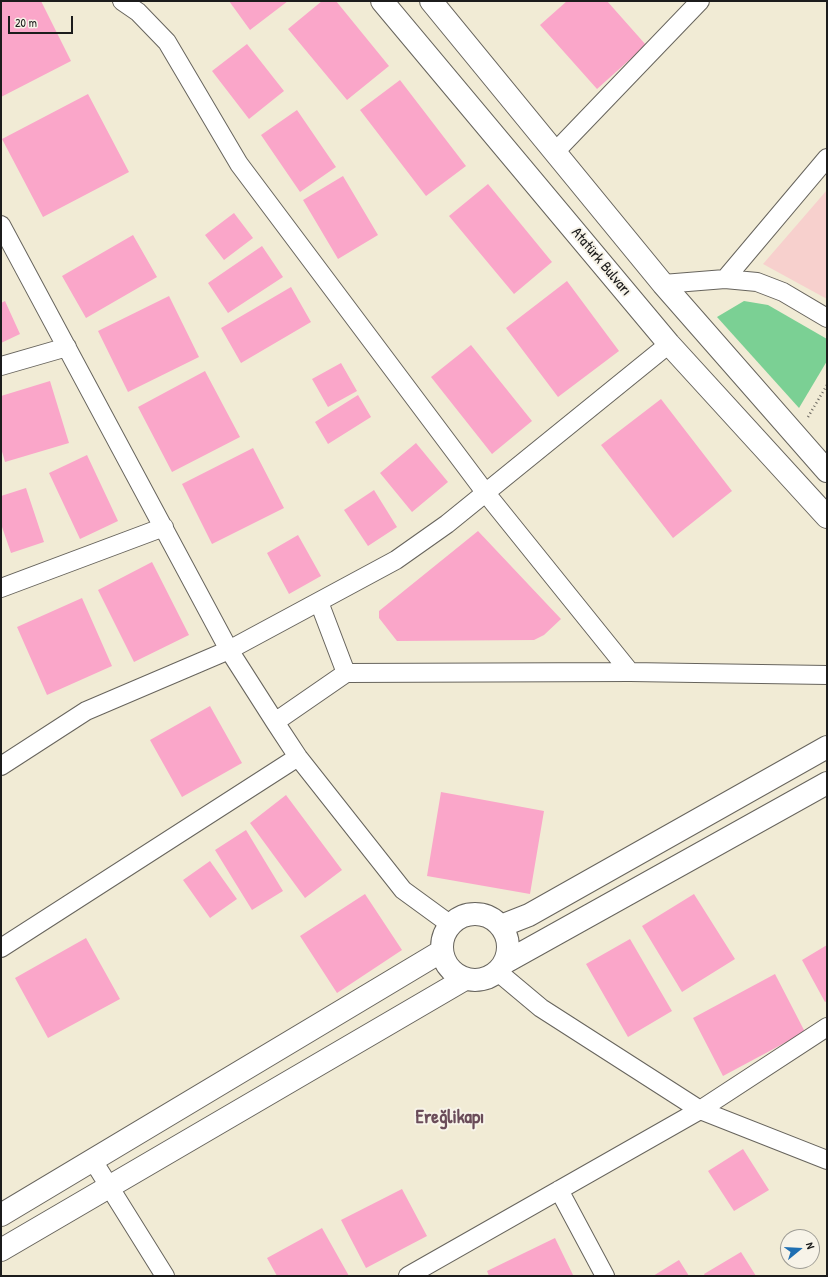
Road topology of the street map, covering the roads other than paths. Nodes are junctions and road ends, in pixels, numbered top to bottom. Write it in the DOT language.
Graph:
graph roads {
  1 [pos="122,1"];
  2 [pos="382,1"];
  3 [pos="431,1"];
  4 [pos="700,1"];
  5 [pos="555,152"];
  6 [pos="827,158"];
  7 [pos="1,224"];
  8 [pos="724,279"];
  9 [pos="663,284"];
  10 [pos="827,318"];
  11 [pos="669,344"];
  12 [pos="67,347"];
  13 [pos="1,366"];
  14 [pos="827,471"];
  15 [pos="485,492"];
  16 [pos="827,517"];
  17 [pos="164,527"];
  18 [pos="1,588"];
  19 [pos="319,602"];
  20 [pos="229,650"];
  21 [pos="630,672"];
  22 [pos="346,673"];
  23 [pos="827,675"];
  24 [pos="275,722"];
  25 [pos="827,747"];
  26 [pos="298,757"];
  27 [pos="1,766"];
  28 [pos="827,783"];
  29 [pos="451,925"];
  30 [pos="500,926"];
  31 [pos="1,948"];
  32 [pos="442,951"];
  33 [pos="501,967"];
  34 [pos="465,979"];
  35 [pos="827,1027"];
  36 [pos="700,1110"];
  37 [pos="92,1159"];
  38 [pos="827,1160"];
  39 [pos="109,1188"];
  40 [pos="559,1190"];
  41 [pos="1,1215"];
  42 [pos="1,1250"];
  43 [pos="165,1276"];
  44 [pos="408,1276"];
  45 [pos="605,1276"];
  1 -- 15 [label="street"];
  2 -- 11 [label="main road, Atatürk Bulvarı"];
  3 -- 5 [label="main road"];
  4 -- 5 [label="street"];
  5 -- 9 [label="main road"];
  6 -- 8 [label="street"];
  7 -- 12 [label="street"];
  8 -- 9 [label="street"];
  8 -- 10 [label="street"];
  9 -- 14 [label="main road"];
  11 -- 15 [label="street"];
  11 -- 16 [label="main road, Atatürk Bulvarı"];
  12 -- 13 [label="street"];
  12 -- 17 [label="street"];
  15 -- 19 [label="street"];
  15 -- 21 [label="street"];
  17 -- 18 [label="street"];
  17 -- 20 [label="street"];
  19 -- 20 [label="street"];
  19 -- 22 [label="street"];
  20 -- 24 [label="street"];
  20 -- 27 [label="street"];
  21 -- 22 [label="street"];
  21 -- 23 [label="street"];
  22 -- 24 [label="street"];
  24 -- 26 [label="street"];
  25 -- 30 [label="main road"];
  26 -- 29 [label="street"];
  26 -- 31 [label="street"];
  28 -- 33 [label="main road"];
  29 -- 30 [label="main road"];
  29 -- 32 [label="main road"];
  30 -- 33 [label="main road"];
  32 -- 34 [label="main road"];
  32 -- 37 [label="main road"];
  33 -- 34 [label="main road"];
  33 -- 36 [label="street"];
  34 -- 39 [label="main road"];
  35 -- 36 [label="street"];
  36 -- 38 [label="street"];
  36 -- 40 [label="street"];
  37 -- 39 [label="street"];
  37 -- 41 [label="main road"];
  39 -- 42 [label="main road"];
  39 -- 43 [label="street"];
  40 -- 44 [label="street"];
  40 -- 45 [label="street"];
}
